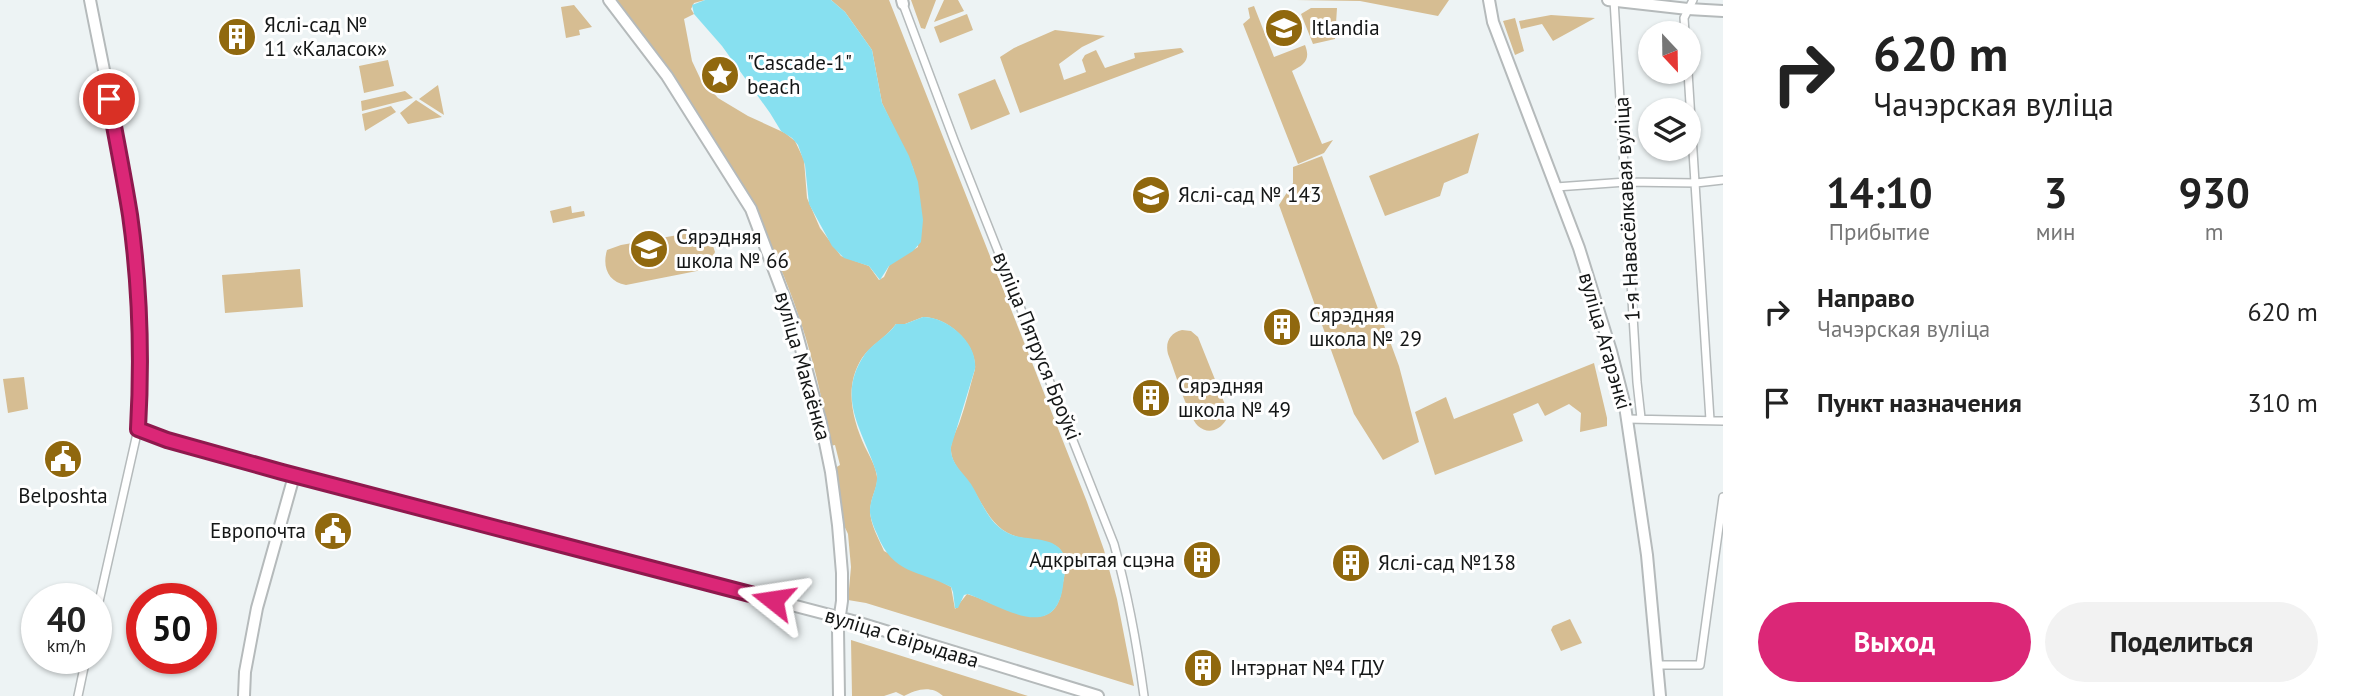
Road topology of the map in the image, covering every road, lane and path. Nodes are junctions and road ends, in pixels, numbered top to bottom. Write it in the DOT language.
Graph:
graph roads {
  1 [pos="90,0"];
  2 [pos="609,0"];
  3 [pos="1489,0"];
  4 [pos="1611,0"];
  5 [pos="903,1"];
  6 [pos="1691,5"];
  7 [pos="1723,11"];
  8 [pos="1684,21"];
  9 [pos="1689,84"];
  10 [pos="1723,180"];
  11 [pos="1626,183"];
  12 [pos="1696,183"];
  13 [pos="1556,187"];
  14 [pos="1642,418"];
  15 [pos="1627,419"];
  16 [pos="1710,420"];
  17 [pos="1723,421"];
  18 [pos="138,429"];
  19 [pos="294,475"];
  20 [pos="1723,497"];
  21 [pos="103,583"];
  22 [pos="838,618"];
  23 [pos="1658,665"];
  24 [pos="83,674"];
  25 [pos="78,696"];
  26 [pos="244,696"];
  27 [pos="839,696"];
  28 [pos="1098,696"];
  29 [pos="1144,696"];
  30 [pos="1660,696"];
  1 -- 18 [label="main road"];
  2 -- 22 [label="main road, вуліца Макаёнка"];
  3 -- 13 [label="main road, вуліца Агарэнкі"];
  4 -- 6 [label="main road"];
  4 -- 11 [label="street, 1-я Навасёлкавая вуліца"];
  5 -- 29 [label="street, вуліца Пятруся Броўкі"];
  6 -- 7 [label="main road"];
  6 -- 8 [label="street"];
  9 -- 12 [label="street"];
  10 -- 12 [label="street"];
  11 -- 12 [label="street"];
  11 -- 13 [label="street"];
  11 -- 14 [label="street, 1-я Навасёлкавая вуліца"];
  12 -- 16 [label="street"];
  13 -- 15 [label="main road, вуліца Агарэнкі"];
  14 -- 15 [label="street"];
  14 -- 16 [label="street"];
  15 -- 23 [label="main road, вуліца Агарэнкі"];
  16 -- 17 [label="street"];
  18 -- 19 [label="main road, вуліца Свірыдава"];
  18 -- 21 [label="street"];
  19 -- 22 [label="main road, вуліца Свірыдава"];
  19 -- 26 [label="main road"];
  20 -- 23 [label="street"];
  22 -- 27 [label="main road, вуліца Макаёнка"];
  22 -- 28 [label="main road, вуліца Свірыдава"];
  23 -- 30 [label="main road, вуліца Агарэнкі"];
  24 -- 25 [label="street"];
}
